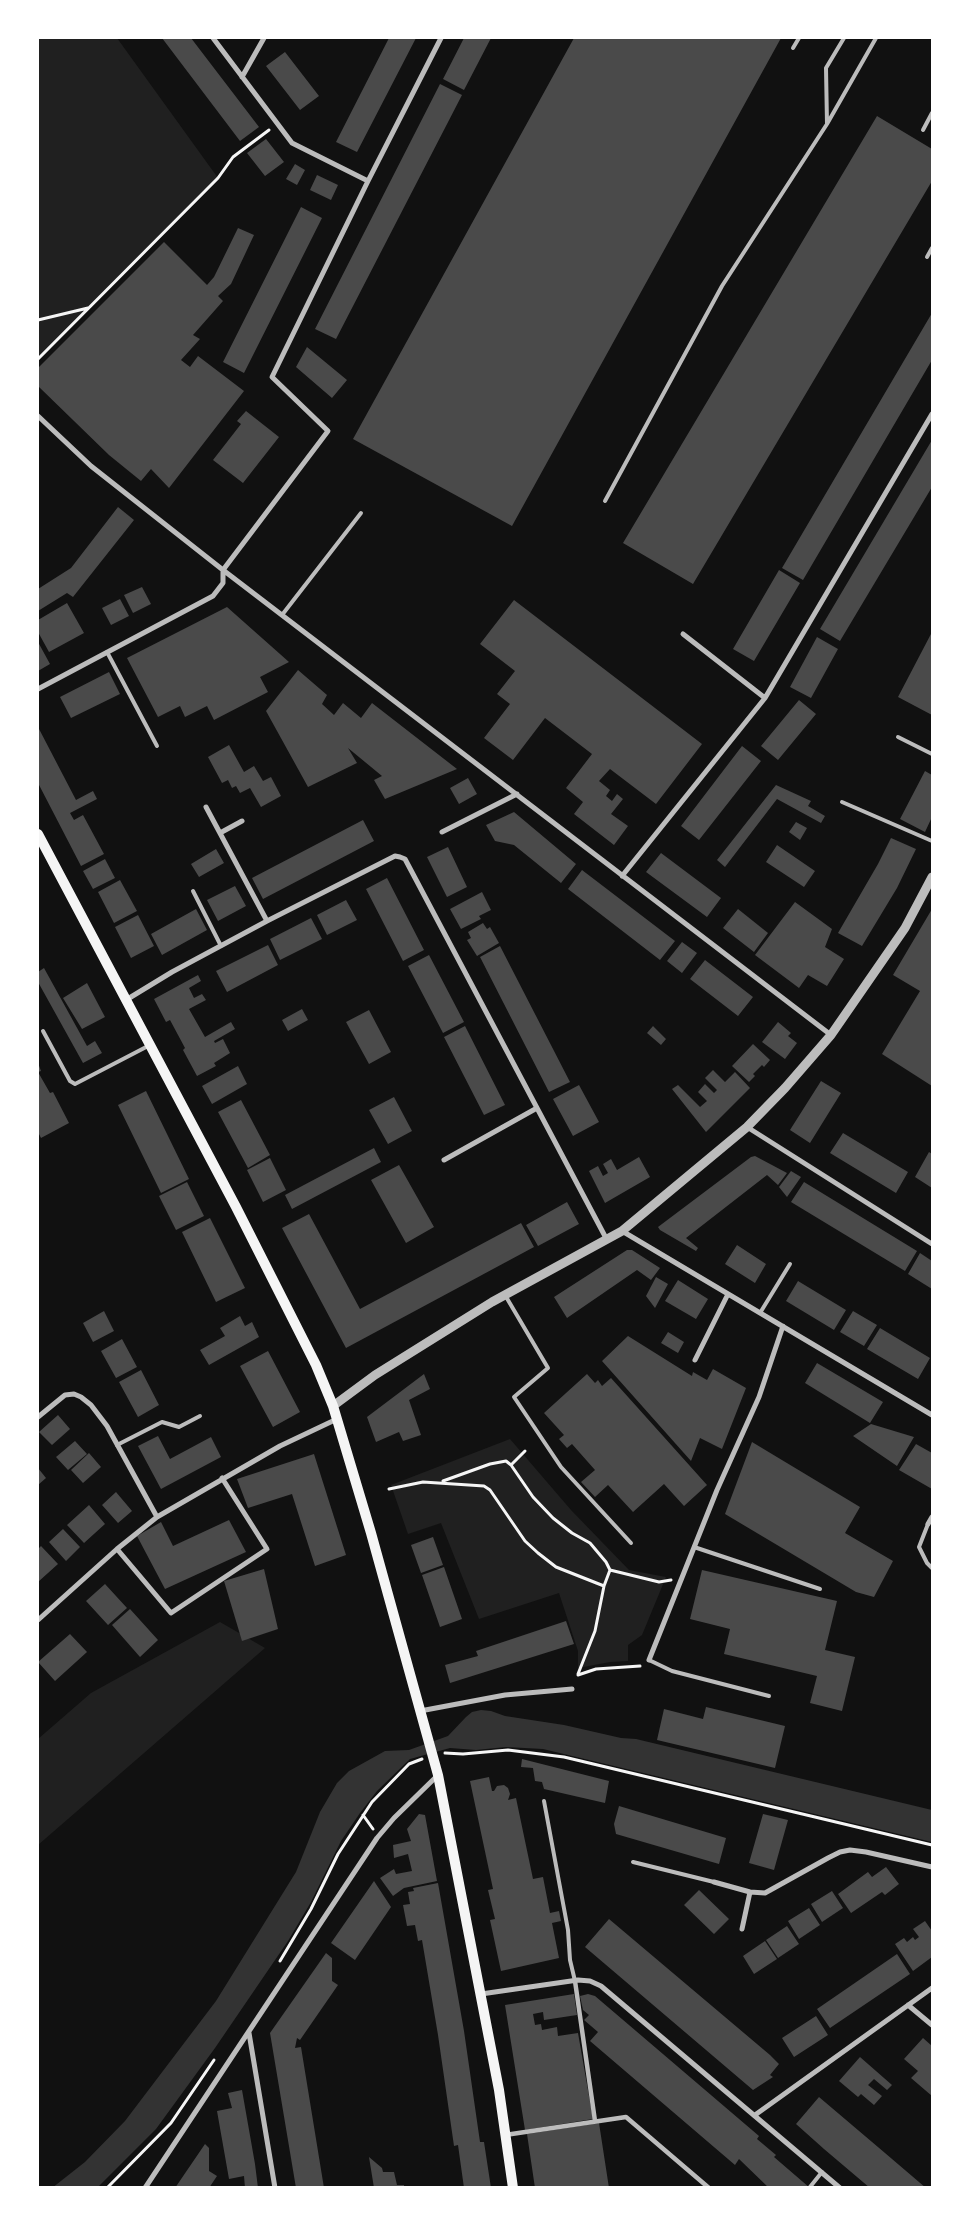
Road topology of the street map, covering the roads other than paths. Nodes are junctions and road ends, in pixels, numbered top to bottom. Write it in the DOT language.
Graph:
graph roads {
  1 [pos="213,38"];
  2 [pos="264,38"];
  3 [pos="441,38"];
  4 [pos="800,38"];
  5 [pos="844,38"];
  6 [pos="876,38"];
  7 [pos="793,48"];
  8 [pos="242,77"];
  9 [pos="932,113"];
  10 [pos="827,124"];
  11 [pos="923,130"];
  12 [pos="368,181"];
  13 [pos="932,248"];
  14 [pos="927,257"];
  15 [pos="932,414"];
  16 [pos="38,416"];
  17 [pos="605,500"];
  18 [pos="361,513"];
  19 [pos="223,570"];
  20 [pos="282,615"];
  21 [pos="683,634"];
  22 [pos="107,652"];
  23 [pos="38,689"];
  24 [pos="765,698"];
  25 [pos="898,737"];
  26 [pos="157,746"];
  27 [pos="932,754"];
  28 [pos="517,794"];
  29 [pos="842,802"];
  30 [pos="206,807"];
  31 [pos="242,821"];
  32 [pos="442,832"];
  33 [pos="220,834"];
  34 [pos="38,838"];
  35 [pos="932,841"];
  36 [pos="622,876"];
  37 [pos="932,877"];
  38 [pos="193,891"];
  39 [pos="267,921"];
  40 [pos="221,946"];
  41 [pos="126,1000"];
  42 [pos="43,1031"];
  43 [pos="831,1035"];
  44 [pos="150,1045"];
  45 [pos="537,1108"];
  46 [pos="747,1126"];
  47 [pos="444,1160"];
  48 [pos="622,1231"];
  49 [pos="607,1240"];
  50 [pos="932,1244"];
  51 [pos="790,1264"];
  52 [pos="728,1294"];
  53 [pos="505,1295"];
  54 [pos="760,1313"];
  55 [pos="783,1326"];
  56 [pos="696,1360"];
  57 [pos="333,1406"];
  58 [pos="932,1415"];
  59 [pos="200,1416"];
  60 [pos="38,1417"];
  61 [pos="336,1418"];
  62 [pos="117,1445"];
  63 [pos="222,1478"];
  64 [pos="157,1517"];
  65 [pos="932,1517"];
  66 [pos="928,1524"];
  67 [pos="631,1543"];
  68 [pos="694,1547"];
  69 [pos="117,1549"];
  70 [pos="932,1568"];
  71 [pos="820,1589"];
  72 [pos="38,1620"];
  73 [pos="648,1660"];
  74 [pos="572,1689"];
  75 [pos="769,1696"];
  76 [pos="421,1715"];
  77 [pos="437,1771"];
  78 [pos="544,1801"];
  79 [pos="633,1862"];
  80 [pos="932,1867"];
  81 [pos="714,1882"];
  82 [pos="750,1892"];
  83 [pos="742,1929"];
  84 [pos="575,1981"];
  85 [pos="932,1988"];
  86 [pos="481,1994"];
  87 [pos="908,2005"];
  88 [pos="932,2025"];
  89 [pos="249,2033"];
  90 [pos="755,2115"];
  91 [pos="595,2121"];
  92 [pos="506,2135"];
  93 [pos="822,2172"];
  94 [pos="810,2187"];
  95 [pos="145,2188"];
  96 [pos="275,2188"];
  97 [pos="513,2188"];
  98 [pos="709,2188"];
  99 [pos="840,2188"];
  1 -- 8 [label="street"];
  2 -- 8 [label="street"];
  3 -- 12 [label="street"];
  4 -- 7 [label="lane"];
  5 -- 10 [label="lane"];
  6 -- 10 [label="lane"];
  8 -- 12 [label="street"];
  9 -- 11 [label="lane"];
  10 -- 17 [label="lane"];
  12 -- 19 [label="street"];
  13 -- 14 [label="lane"];
  15 -- 24 [label="street"];
  16 -- 19 [label="street"];
  18 -- 20 [label="lane"];
  19 -- 20 [label="street"];
  19 -- 22 [label="street"];
  20 -- 28 [label="street"];
  21 -- 24 [label="street"];
  22 -- 23 [label="street"];
  22 -- 26 [label="lane"];
  24 -- 36 [label="street"];
  25 -- 27 [label="lane"];
  28 -- 32 [label="street"];
  28 -- 36 [label="street"];
  29 -- 35 [label="lane"];
  30 -- 33 [label="street"];
  31 -- 33 [label="street"];
  33 -- 39 [label="street"];
  34 -- 41 [label="main road"];
  36 -- 43 [label="street"];
  37 -- 43 [label="street"];
  38 -- 40 [label="lane"];
  39 -- 40 [label="street"];
  39 -- 45 [label="street"];
  40 -- 41 [label="street"];
  41 -- 44 [label="main road"];
  42 -- 44 [label="lane"];
  43 -- 46 [label="street"];
  44 -- 57 [label="main road"];
  45 -- 47 [label="street"];
  45 -- 49 [label="street"];
  46 -- 48 [label="street"];
  46 -- 50 [label="street"];
  48 -- 49 [label="street"];
  48 -- 52 [label="street"];
  49 -- 53 [label="street"];
  51 -- 54 [label="lane"];
  52 -- 54 [label="street"];
  52 -- 56 [label="street"];
  53 -- 57 [label="street"];
  53 -- 67 [label="lane"];
  54 -- 55 [label="street"];
  55 -- 58 [label="street"];
  55 -- 68 [label="street"];
  57 -- 61 [label="main road"];
  59 -- 62 [label="lane"];
  60 -- 62 [label="street"];
  61 -- 63 [label="street"];
  61 -- 76 [label="main road"];
  62 -- 64 [label="street"];
  63 -- 64 [label="street"];
  63 -- 69 [label="street"];
  64 -- 69 [label="street"];
  65 -- 66 [label="street"];
  66 -- 70 [label="lane"];
  68 -- 71 [label="lane"];
  68 -- 73 [label="street"];
  69 -- 72 [label="street"];
  73 -- 75 [label="lane"];
  74 -- 76 [label="street"];
  76 -- 77 [label="main road"];
  77 -- 86 [label="main road"];
  77 -- 89 [label="street"];
  78 -- 84 [label="lane"];
  79 -- 81 [label="lane"];
  80 -- 82 [label="street"];
  81 -- 82 [label="street"];
  82 -- 83 [label="street"];
  84 -- 86 [label="street"];
  84 -- 90 [label="street"];
  84 -- 91 [label="street"];
  85 -- 87 [label="street"];
  86 -- 92 [label="main road"];
  87 -- 88 [label="street"];
  87 -- 90 [label="street"];
  89 -- 95 [label="street"];
  89 -- 96 [label="street"];
  90 -- 93 [label="street"];
  91 -- 92 [label="street"];
  91 -- 98 [label="street"];
  92 -- 97 [label="main road"];
  93 -- 94 [label="lane"];
  93 -- 99 [label="street"];
}
